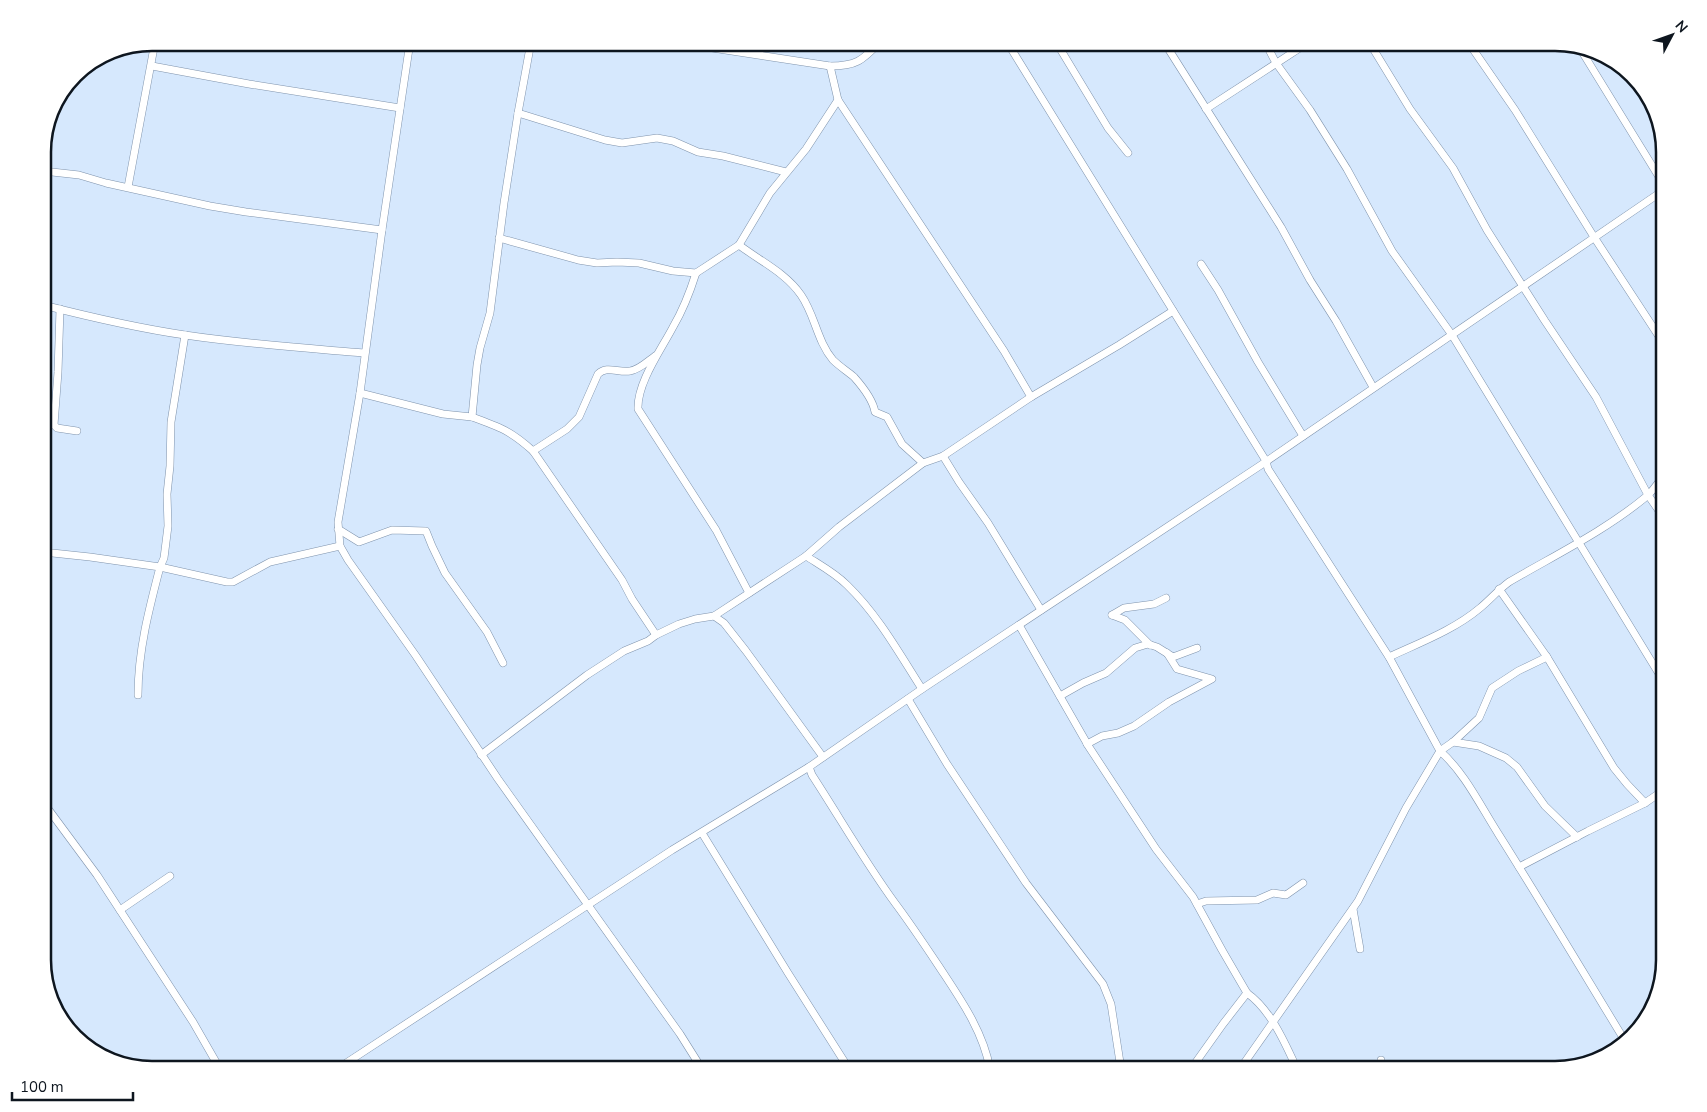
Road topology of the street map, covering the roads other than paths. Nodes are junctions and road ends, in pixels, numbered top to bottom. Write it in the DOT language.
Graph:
graph roads {
  1 [pos="154,51"];
  2 [pos="409,51"];
  3 [pos="529,51"];
  4 [pos="732,51"];
  5 [pos="871,51"];
  6 [pos="1013,51"];
  7 [pos="1061,51"];
  8 [pos="1170,51"];
  9 [pos="1270,51"];
  10 [pos="1296,51"];
  11 [pos="1375,51"];
  12 [pos="1474,51"];
  13 [pos="1585,56"];
  14 [pos="1276,64"];
  15 [pos="152,66"];
  16 [pos="830,66"];
  17 [pos="838,100"];
  18 [pos="400,108"];
  19 [pos="1206,109"];
  20 [pos="518,113"];
  21 [pos="1128,153"];
  22 [pos="51,171"];
  23 [pos="1656,171"];
  24 [pos="786,172"];
  25 [pos="128,187"];
  26 [pos="1656,195"];
  27 [pos="382,230"];
  28 [pos="1594,237"];
  29 [pos="499,238"];
  30 [pos="739,245"];
  31 [pos="1201,264"];
  32 [pos="696,273"];
  33 [pos="1523,285"];
  34 [pos="51,307"];
  35 [pos="60,309"];
  36 [pos="1173,311"];
  37 [pos="1656,332"];
  38 [pos="1452,334"];
  39 [pos="185,335"];
  40 [pos="364,353"];
  41 [pos="657,354"];
  42 [pos="1373,387"];
  43 [pos="360,393"];
  44 [pos="1031,397"];
  45 [pos="472,417"];
  46 [pos="77,431"];
  47 [pos="1303,436"];
  48 [pos="533,451"];
  49 [pos="943,456"];
  50 [pos="1266,461"];
  51 [pos="923,463"];
  52 [pos="1656,484"];
  53 [pos="1648,495"];
  54 [pos="1656,506"];
  55 [pos="338,529"];
  56 [pos="1579,543"];
  57 [pos="340,546"];
  58 [pos="51,553"];
  59 [pos="806,556"];
  60 [pos="160,567"];
  61 [pos="1508,582"];
  62 [pos="1499,589"];
  63 [pos="749,593"];
  64 [pos="1166,598"];
  65 [pos="1508,602"];
  66 [pos="1041,610"];
  67 [pos="718,615"];
  68 [pos="1019,625"];
  69 [pos="656,635"];
  70 [pos="1150,645"];
  71 [pos="1197,648"];
  72 [pos="1166,653"];
  73 [pos="1388,656"];
  74 [pos="1547,658"];
  75 [pos="503,663"];
  76 [pos="1656,669"];
  77 [pos="922,689"];
  78 [pos="138,695"];
  79 [pos="1060,696"];
  80 [pos="908,699"];
  81 [pos="1453,742"];
  82 [pos="1087,744"];
  83 [pos="1440,751"];
  84 [pos="481,755"];
  85 [pos="823,758"];
  86 [pos="809,768"];
  87 [pos="1656,795"];
  88 [pos="1645,803"];
  89 [pos="51,813"];
  90 [pos="702,832"];
  91 [pos="1577,837"];
  92 [pos="1519,867"];
  93 [pos="170,876"];
  94 [pos="1304,883"];
  95 [pos="1197,904"];
  96 [pos="588,906"];
  97 [pos="1353,908"];
  98 [pos="120,910"];
  99 [pos="1360,949"];
  100 [pos="1247,993"];
  101 [pos="1272,1022"];
  102 [pos="1622,1035"];
  103 [pos="215,1061"];
  104 [pos="351,1061"];
  105 [pos="696,1061"];
  106 [pos="843,1061"];
  107 [pos="987,1061"];
  108 [pos="1120,1061"];
  109 [pos="1196,1061"];
  110 [pos="1246,1061"];
  111 [pos="1293,1061"];
  1 -- 15 [label="street"];
  2 -- 18 [label="street"];
  3 -- 20 [label="street"];
  4 -- 16 [label="street"];
  5 -- 16 [label="street"];
  6 -- 36 [label="street"];
  7 -- 21 [label="street"];
  8 -- 19 [label="street"];
  9 -- 14 [label="street"];
  10 -- 14 [label="street"];
  11 -- 33 [label="street"];
  12 -- 28 [label="street"];
  13 -- 23 [label="street"];
  14 -- 19 [label="street"];
  14 -- 38 [label="street"];
  15 -- 18 [label="street"];
  15 -- 25 [label="street"];
  16 -- 17 [label="street"];
  17 -- 24 [label="street"];
  17 -- 44 [label="street"];
  18 -- 27 [label="street"];
  19 -- 42 [label="street"];
  20 -- 24 [label="street"];
  20 -- 29 [label="street"];
  22 -- 25 [label="street"];
  24 -- 30 [label="street"];
  25 -- 27 [label="street"];
  26 -- 28 [label="street"];
  27 -- 40 [label="street"];
  28 -- 33 [label="street"];
  28 -- 37 [label="street"];
  29 -- 32 [label="street"];
  29 -- 45 [label="street"];
  30 -- 32 [label="street"];
  30 -- 51 [label="street"];
  31 -- 47 [label="street"];
  32 -- 41 [label="street"];
  33 -- 38 [label="street"];
  33 -- 53 [label="street"];
  34 -- 35 [label="street"];
  35 -- 39 [label="street"];
  35 -- 46 [label="street"];
  36 -- 44 [label="street"];
  36 -- 50 [label="street"];
  38 -- 42 [label="street"];
  38 -- 56 [label="street"];
  39 -- 40 [label="street"];
  39 -- 60 [label="street"];
  40 -- 43 [label="street"];
  41 -- 48 [label="street"];
  41 -- 63 [label="street"];
  42 -- 47 [label="street"];
  43 -- 45 [label="street"];
  43 -- 55 [label="street"];
  44 -- 49 [label="street"];
  45 -- 48 [label="street"];
  47 -- 50 [label="street"];
  48 -- 69 [label="street"];
  49 -- 51 [label="street"];
  49 -- 66 [label="street"];
  50 -- 66 [label="street"];
  50 -- 73 [label="street"];
  51 -- 59 [label="street"];
  52 -- 53 [label="street"];
  53 -- 54 [label="street"];
  53 -- 56 [label="street"];
  55 -- 57 [label="street"];
  55 -- 75 [label="street"];
  56 -- 61 [label="street"];
  56 -- 76 [label="street"];
  57 -- 60 [label="street"];
  57 -- 84 [label="street"];
  58 -- 60 [label="street"];
  59 -- 63 [label="street"];
  59 -- 77 [label="street"];
  60 -- 78 [label="street"];
  61 -- 62 [label="street"];
  61 -- 65 [label="street"];
  62 -- 65 [label="street"];
  62 -- 73 [label="street"];
  63 -- 67 [label="street"];
  64 -- 70 [label="street"];
  65 -- 74 [label="street"];
  66 -- 68 [label="street"];
  67 -- 69 [label="street"];
  67 -- 85 [label="street"];
  68 -- 77 [label="street"];
  68 -- 79 [label="street"];
  69 -- 84 [label="street"];
  70 -- 72 [label="street"];
  70 -- 79 [label="street"];
  71 -- 72 [label="street"];
  72 -- 82 [label="street"];
  73 -- 83 [label="street"];
  74 -- 81 [label="street"];
  74 -- 88 [label="street"];
  77 -- 80 [label="street"];
  79 -- 82 [label="street"];
  80 -- 85 [label="street"];
  80 -- 108 [label="street"];
  81 -- 83 [label="street"];
  81 -- 91 [label="street"];
  82 -- 95 [label="street"];
  83 -- 92 [label="street"];
  83 -- 97 [label="street"];
  84 -- 96 [label="street"];
  85 -- 86 [label="street"];
  86 -- 90 [label="street"];
  86 -- 107 [label="street"];
  87 -- 88 [label="street"];
  88 -- 91 [label="street"];
  89 -- 98 [label="street"];
  90 -- 96 [label="street"];
  90 -- 106 [label="street"];
  91 -- 92 [label="street"];
  92 -- 102 [label="street"];
  93 -- 98 [label="street"];
  94 -- 95 [label="street"];
  95 -- 100 [label="street"];
  96 -- 104 [label="street"];
  96 -- 105 [label="street"];
  97 -- 99 [label="street"];
  97 -- 101 [label="street"];
  98 -- 103 [label="street"];
  100 -- 101 [label="street"];
  100 -- 109 [label="street"];
  101 -- 110 [label="street"];
  101 -- 111 [label="street"];
}
